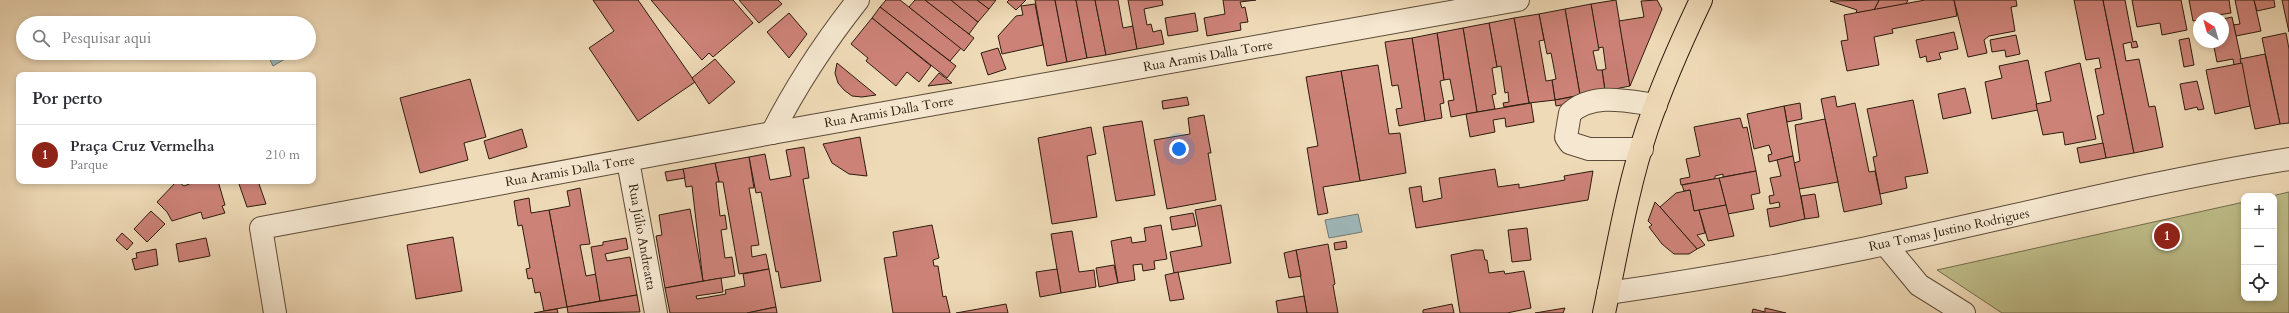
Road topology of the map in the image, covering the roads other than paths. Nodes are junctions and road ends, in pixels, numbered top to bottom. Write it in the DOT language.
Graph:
graph roads {
  1 [pos="858,0"];
  2 [pos="1518,0"];
  3 [pos="1701,0"];
  4 [pos="1656,105"];
  5 [pos="772,133"];
  6 [pos="1642,149"];
  7 [pos="2289,159"];
  8 [pos="628,161"];
  9 [pos="1885,244"];
  10 [pos="1606,303"];
  11 [pos="275,313"];
  12 [pos="656,313"];
  13 [pos="1964,313"];
  1 -- 5 [label="street"];
  2 -- 5 [label="street, Rua Aramis Dalla Torre"];
  3 -- 4 [label="main road"];
  4 -- 6 [label="main road"];
  4 -- 6 [label="street"];
  5 -- 8 [label="street, Rua Aramis Dalla Torre"];
  6 -- 10 [label="main road"];
  7 -- 9 [label="street, Rua Tomas Justino Rodrigues"];
  8 -- 11 [label="street, Rua Aramis Dalla Torre"];
  8 -- 12 [label="street, Rua Júlio Andreatta"];
  9 -- 10 [label="street, Rua Tomas Justino Rodrigues"];
  9 -- 13 [label="street"];
}
